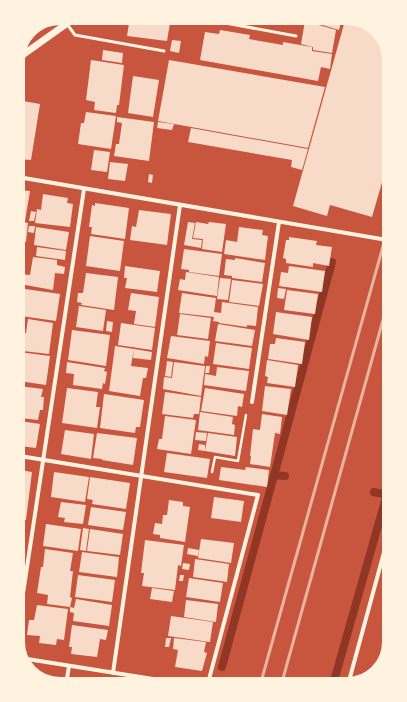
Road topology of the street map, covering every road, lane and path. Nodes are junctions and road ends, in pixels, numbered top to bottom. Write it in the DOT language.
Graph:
graph roads {
  1 [pos="67,24"];
  2 [pos="231,24"];
  3 [pos="296,36"];
  4 [pos="164,51"];
  5 [pos="25,53"];
  6 [pos="24,178"];
  7 [pos="84,189"];
  8 [pos="180,205"];
  9 [pos="279,222"];
  10 [pos="383,239"];
  11 [pos="252,402"];
  12 [pos="24,457"];
  13 [pos="43,459"];
  14 [pos="141,476"];
  15 [pos="210,487"];
  16 [pos="383,556"];
  17 [pos="24,587"];
  18 [pos="29,659"];
  19 [pos="69,666"];
  20 [pos="113,673"];
  21 [pos="67,678"];
  22 [pos="146,678"];
  23 [pos="209,678"];
  24 [pos="350,678"];
  1 -- 4 [label="lane"];
  1 -- 5 [label="street"];
  2 -- 3 [label="lane"];
  6 -- 7 [label="street"];
  7 -- 8 [label="street"];
  7 -- 13 [label="street"];
  8 -- 9 [label="street"];
  8 -- 14 [label="street"];
  9 -- 10 [label="street"];
  9 -- 11 [label="street"];
  11 -- 15 [label="path"];
  12 -- 13 [label="street"];
  13 -- 14 [label="street"];
  13 -- 17 [label="street"];
  14 -- 15 [label="street"];
  14 -- 20 [label="street"];
  15 -- 23 [label="street"];
  16 -- 24 [label="street"];
  18 -- 19 [label="street"];
  19 -- 20 [label="street"];
  19 -- 21 [label="street"];
  20 -- 22 [label="street"];
}
